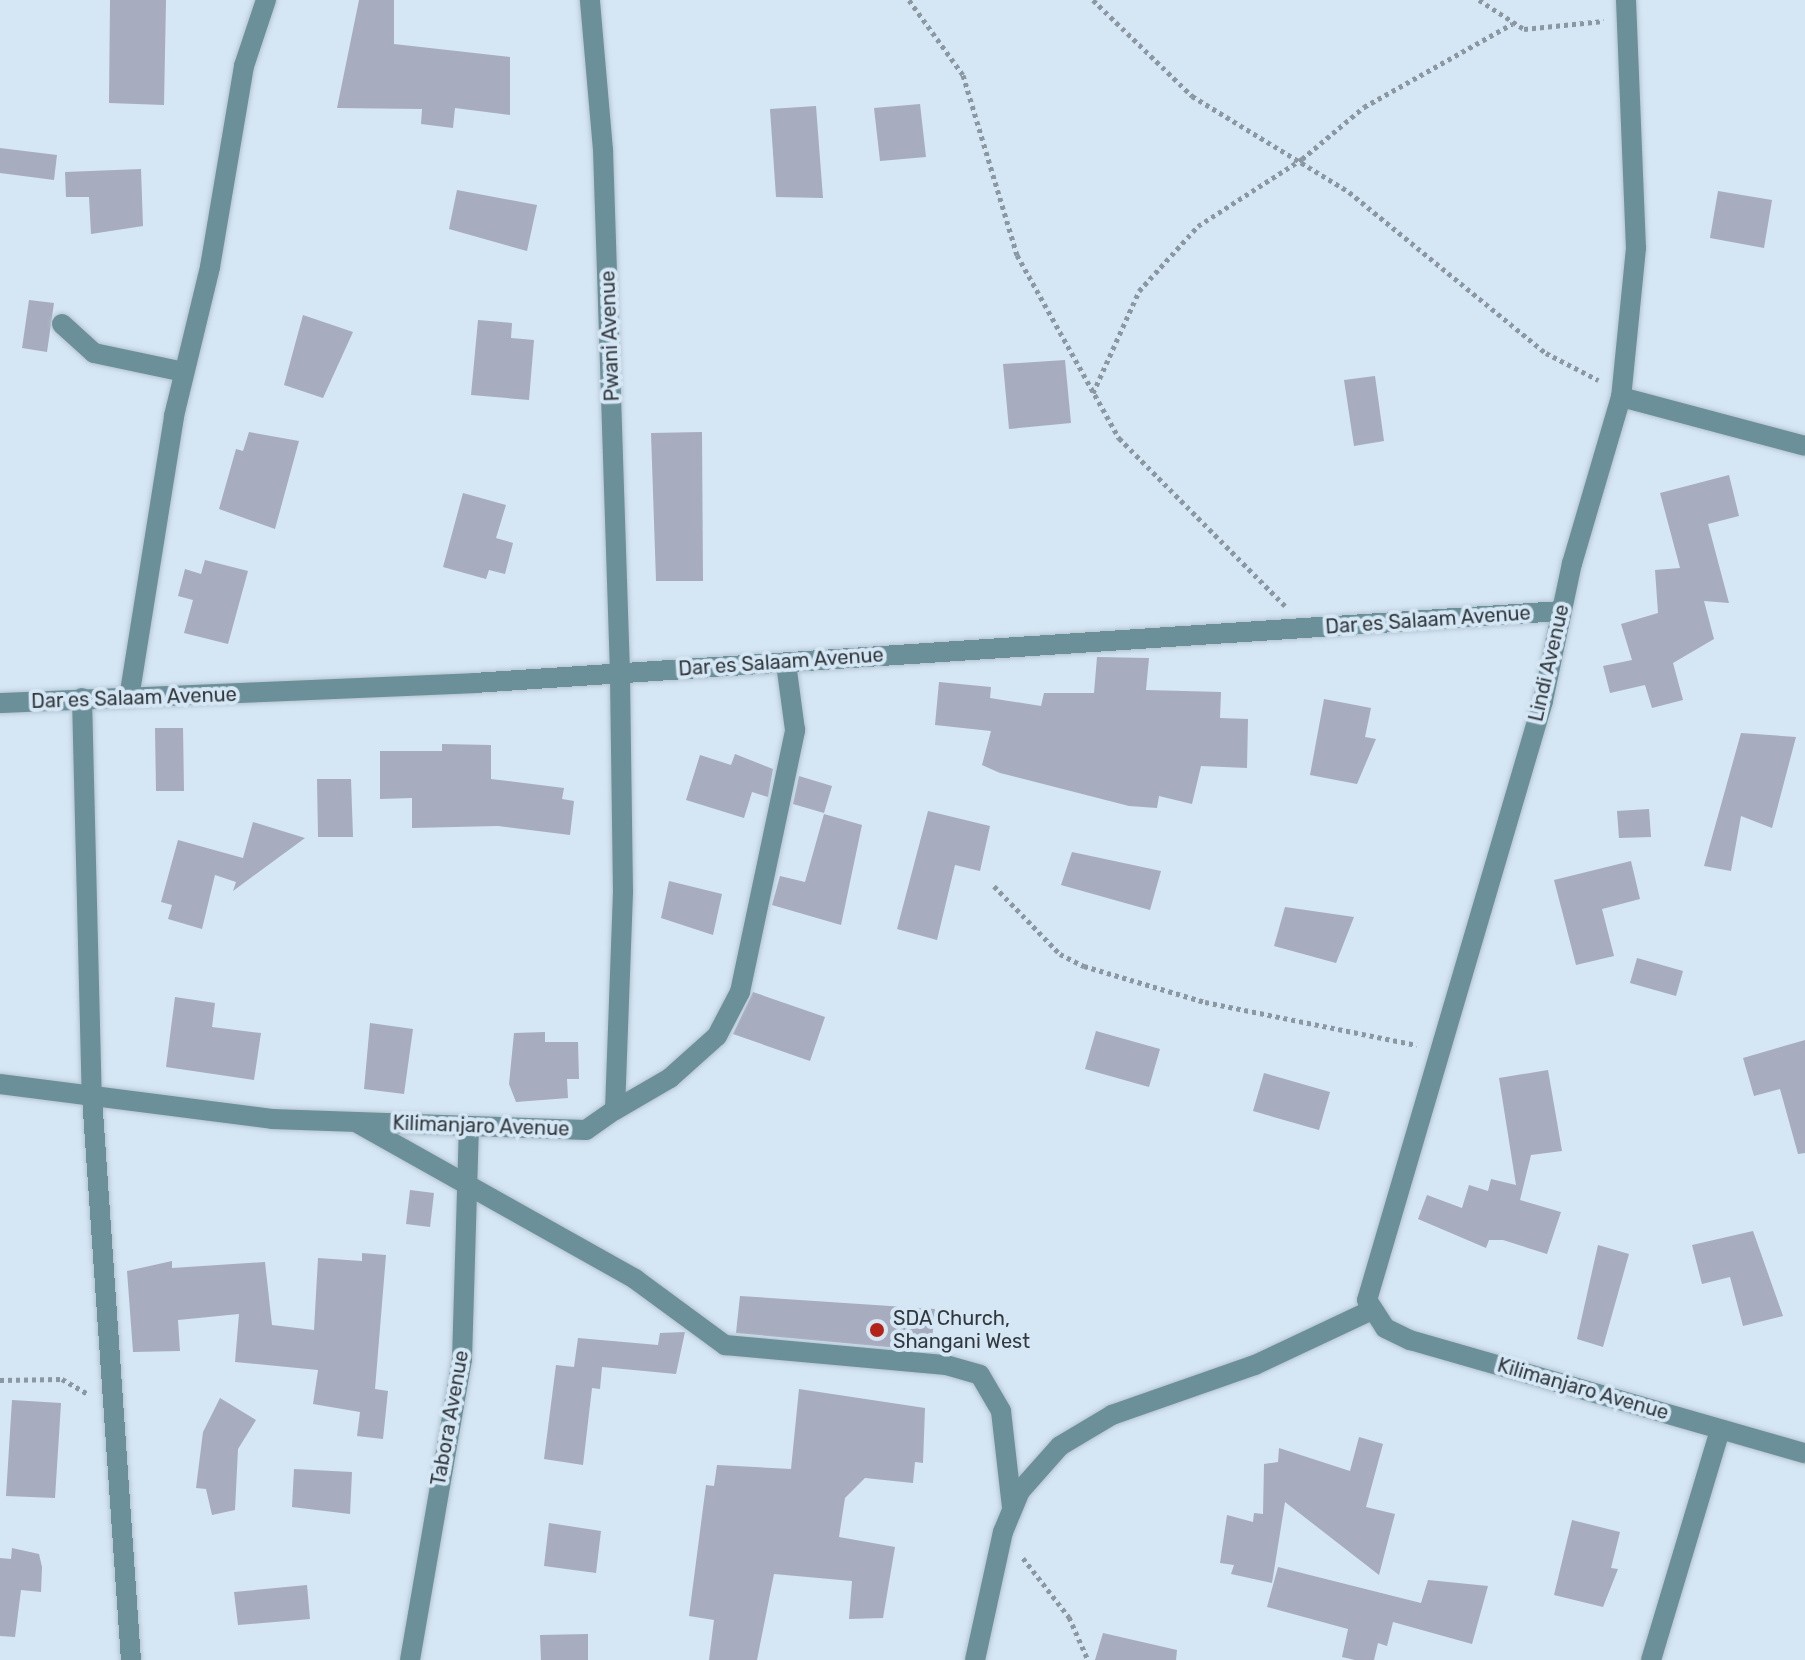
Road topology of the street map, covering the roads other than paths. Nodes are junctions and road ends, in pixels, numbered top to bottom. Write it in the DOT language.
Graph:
graph roads {
  1 [pos="266,0"];
  2 [pos="590,0"];
  3 [pos="1626,8"];
  4 [pos="62,324"];
  5 [pos="184,372"];
  6 [pos="1622,391"];
  7 [pos="1805,446"];
  8 [pos="1561,611"];
  9 [pos="786,663"];
  10 [pos="620,673"];
  11 [pos="82,698"];
  12 [pos="129,698"];
  13 [pos="0,703"];
  14 [pos="0,1084"];
  15 [pos="92,1097"];
  16 [pos="615,1110"];
  17 [pos="356,1122"];
  18 [pos="469,1127"];
  19 [pos="471,1192"];
  20 [pos="1370,1311"];
  21 [pos="1720,1430"];
  22 [pos="1805,1453"];
  23 [pos="1012,1508"];
  24 [pos="131,1660"];
  25 [pos="410,1660"];
  26 [pos="975,1660"];
  27 [pos="1651,1660"];
  1 -- 5 [label="street"];
  2 -- 10 [label="street, Pwani Avenue"];
  3 -- 6 [label="street, Lindi Avenue"];
  4 -- 5 [label="street"];
  5 -- 12 [label="street"];
  6 -- 7 [label="street"];
  6 -- 8 [label="street, Lindi Avenue"];
  8 -- 9 [label="street, Dar es Salaam Avenue"];
  8 -- 20 [label="street, Lindi Avenue"];
  9 -- 10 [label="street, Dar es Salaam Avenue"];
  9 -- 16 [label="street, Kilimanjaro Avenue"];
  10 -- 12 [label="street, Dar es Salaam Avenue"];
  10 -- 16 [label="street"];
  11 -- 12 [label="street, Dar es Salaam Avenue"];
  11 -- 13 [label="street, Dar es Salaam Avenue"];
  11 -- 15 [label="street"];
  14 -- 15 [label="street, Kilimanjaro Avenue"];
  15 -- 17 [label="street, Kilimanjaro Avenue"];
  15 -- 24 [label="street"];
  16 -- 18 [label="street, Kilimanjaro Avenue"];
  17 -- 18 [label="street, Kilimanjaro Avenue"];
  17 -- 19 [label="street"];
  18 -- 19 [label="street, Tabora Avenue"];
  19 -- 23 [label="street"];
  19 -- 25 [label="street, Tabora Avenue"];
  20 -- 21 [label="street, Kilimanjaro Avenue"];
  20 -- 23 [label="street"];
  21 -- 22 [label="street, Kilimanjaro Avenue"];
  21 -- 27 [label="street"];
  23 -- 26 [label="street"];
}
